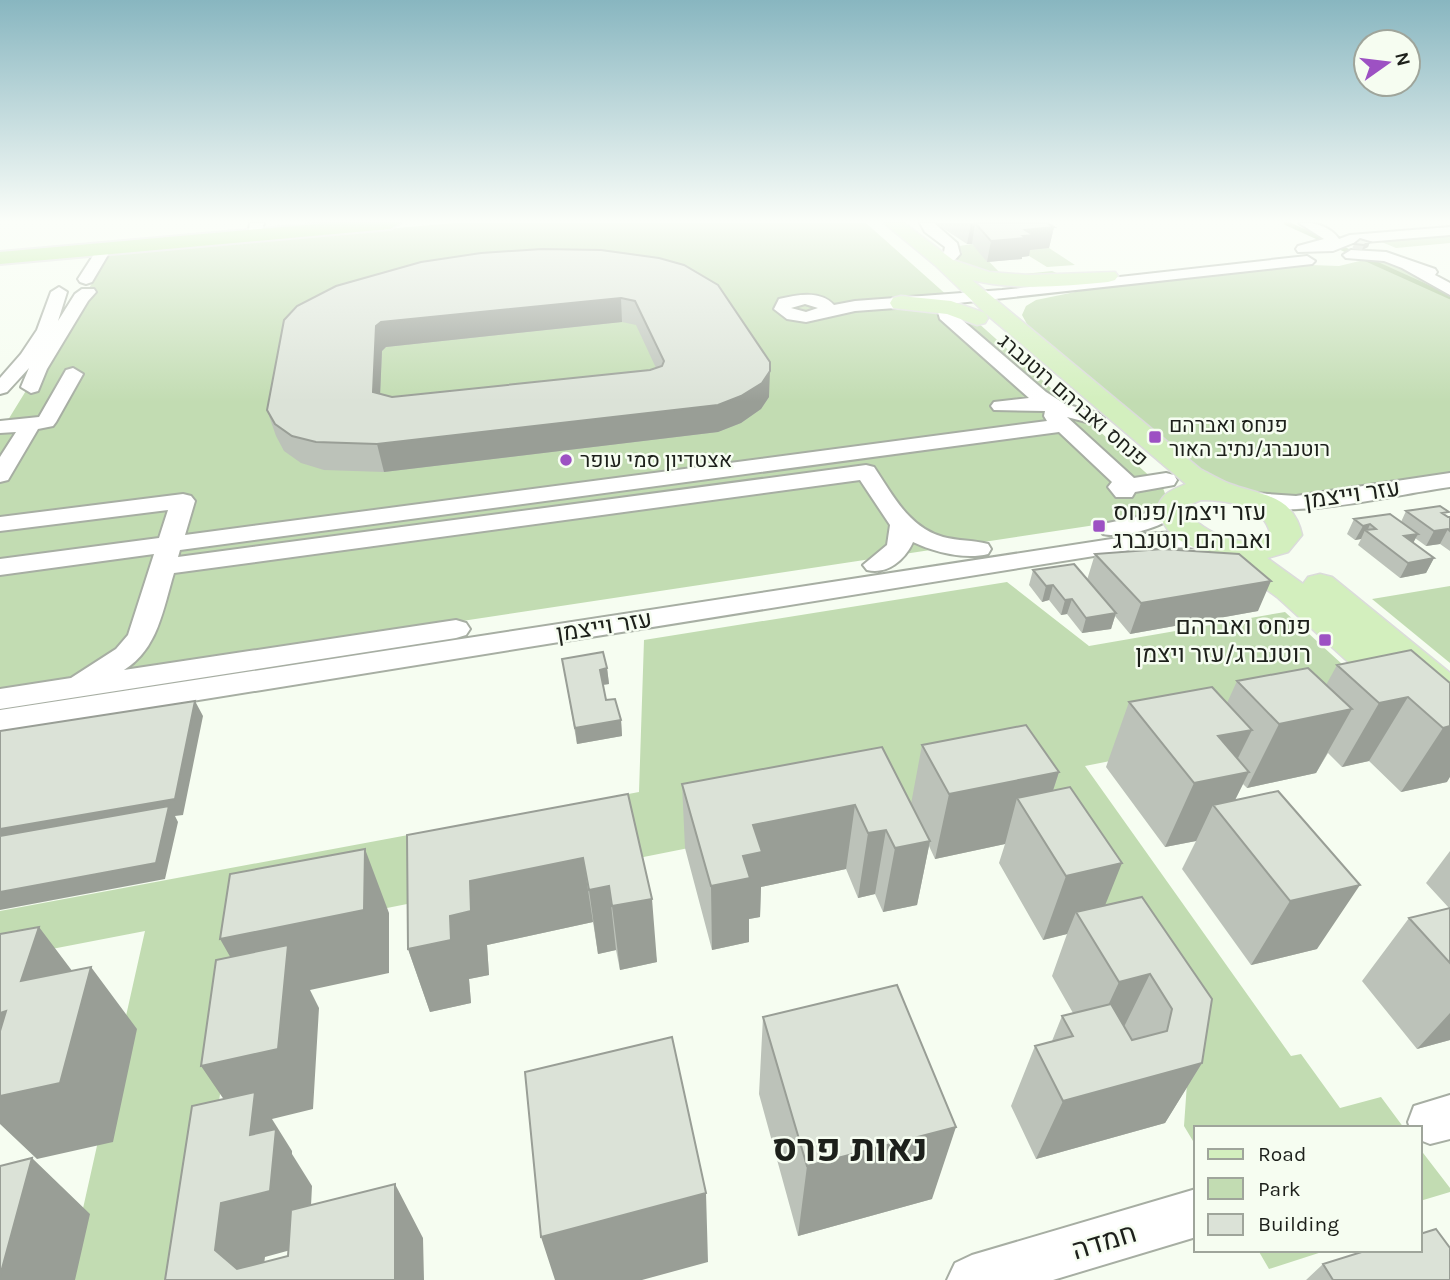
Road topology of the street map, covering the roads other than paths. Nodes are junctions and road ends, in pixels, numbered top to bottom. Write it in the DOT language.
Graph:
graph roads {
  1 [pos="944,283"];
  2 [pos="948,283"];
  3 [pos="1042,283"];
  4 [pos="1110,283"];
  5 [pos="87,285"];
  6 [pos="1082,287"];
  7 [pos="950,292"];
  8 [pos="898,300"];
  9 [pos="824,307"];
  10 [pos="1040,347"];
  11 [pos="0,389"];
  12 [pos="30,399"];
  13 [pos="1047,402"];
  14 [pos="1001,406"];
  15 [pos="0,413"];
  16 [pos="0,427"];
  17 [pos="0,475"];
  18 [pos="1450,480"];
  19 [pos="1130,486"];
  20 [pos="1221,491"];
  21 [pos="1450,494"];
  22 [pos="1254,500"];
  23 [pos="1166,502"];
  24 [pos="0,524"];
  25 [pos="902,525"];
  26 [pos="1285,534"];
  27 [pos="1214,544"];
  28 [pos="979,549"];
  29 [pos="121,551"];
  30 [pos="166,556"];
  31 [pos="876,565"];
  32 [pos="0,567"];
  33 [pos="112,574"];
  34 [pos="141,637"];
  35 [pos="205,668"];
  36 [pos="69,689"];
  37 [pos="1450,694"];
  38 [pos="0,699"];
  39 [pos="0,721"];
  40 [pos="1450,732"];
  41 [pos="1194,1214"];
  42 [pos="972,1280"];
  1 -- 7 [label="main road, פנחס ואברהם רוטנברג"];
  2 -- 7 [label="main road, פנחס ואברהם רוטנברג"];
  3 -- 7 [label="street"];
  4 -- 6 [label="street"];
  5 -- 11 [label="street"];
  5 -- 12 [label="street"];
  6 -- 7 [label="street"];
  6 -- 10 [label="main road"];
  7 -- 8 [label="main road"];
  7 -- 8 [label="main road"];
  7 -- 10 [label="main road, פנחס ואברהם רוטנברג"];
  7 -- 13 [label="main road, פנחס ואברהם רוטנברג"];
  7 -- 13 [label="street"];
  8 -- 9 [label="street"];
  10 -- 20 [label="main road, פנחס ואברהם רוטנברג"];
  11 -- 12 [label="street"];
  12 -- 15 [label="street"];
  12 -- 16 [label="street"];
  12 -- 17 [label="street"];
  13 -- 14 [label="street"];
  13 -- 19 [label="street"];
  13 -- 23 [label="main road, פנחס ואברהם רוטנברג"];
  13 -- 30 [label="street"];
  18 -- 22 [label="street, עזר וייצמן"];
  19 -- 23 [label="street"];
  19 -- 23 [label="street"];
  20 -- 22 [label="main road"];
  20 -- 23 [label="main road"];
  21 -- 26 [label="street, עזר וייצמן"];
  22 -- 26 [label="main road"];
  23 -- 27 [label="main road"];
  23 -- 28 [label="street, עזר וייצמן"];
  24 -- 30 [label="street"];
  25 -- 28 [label="street"];
  25 -- 30 [label="street"];
  25 -- 31 [label="street"];
  26 -- 27 [label="main road"];
  26 -- 37 [label="main road"];
  27 -- 39 [label="street, עזר וייצמן"];
  27 -- 40 [label="main road"];
  28 -- 31 [label="street, עזר וייצמן"];
  29 -- 30 [label="street"];
  29 -- 32 [label="street"];
  29 -- 33 [label="street"];
  30 -- 34 [label="street"];
  31 -- 35 [label="street, עזר וייצמן"];
  34 -- 35 [label="street"];
  34 -- 36 [label="street"];
  35 -- 36 [label="street, עזר וייצמן"];
  36 -- 38 [label="street, עזר וייצמן"];
  41 -- 42 [label="street, חמדה"];
}
